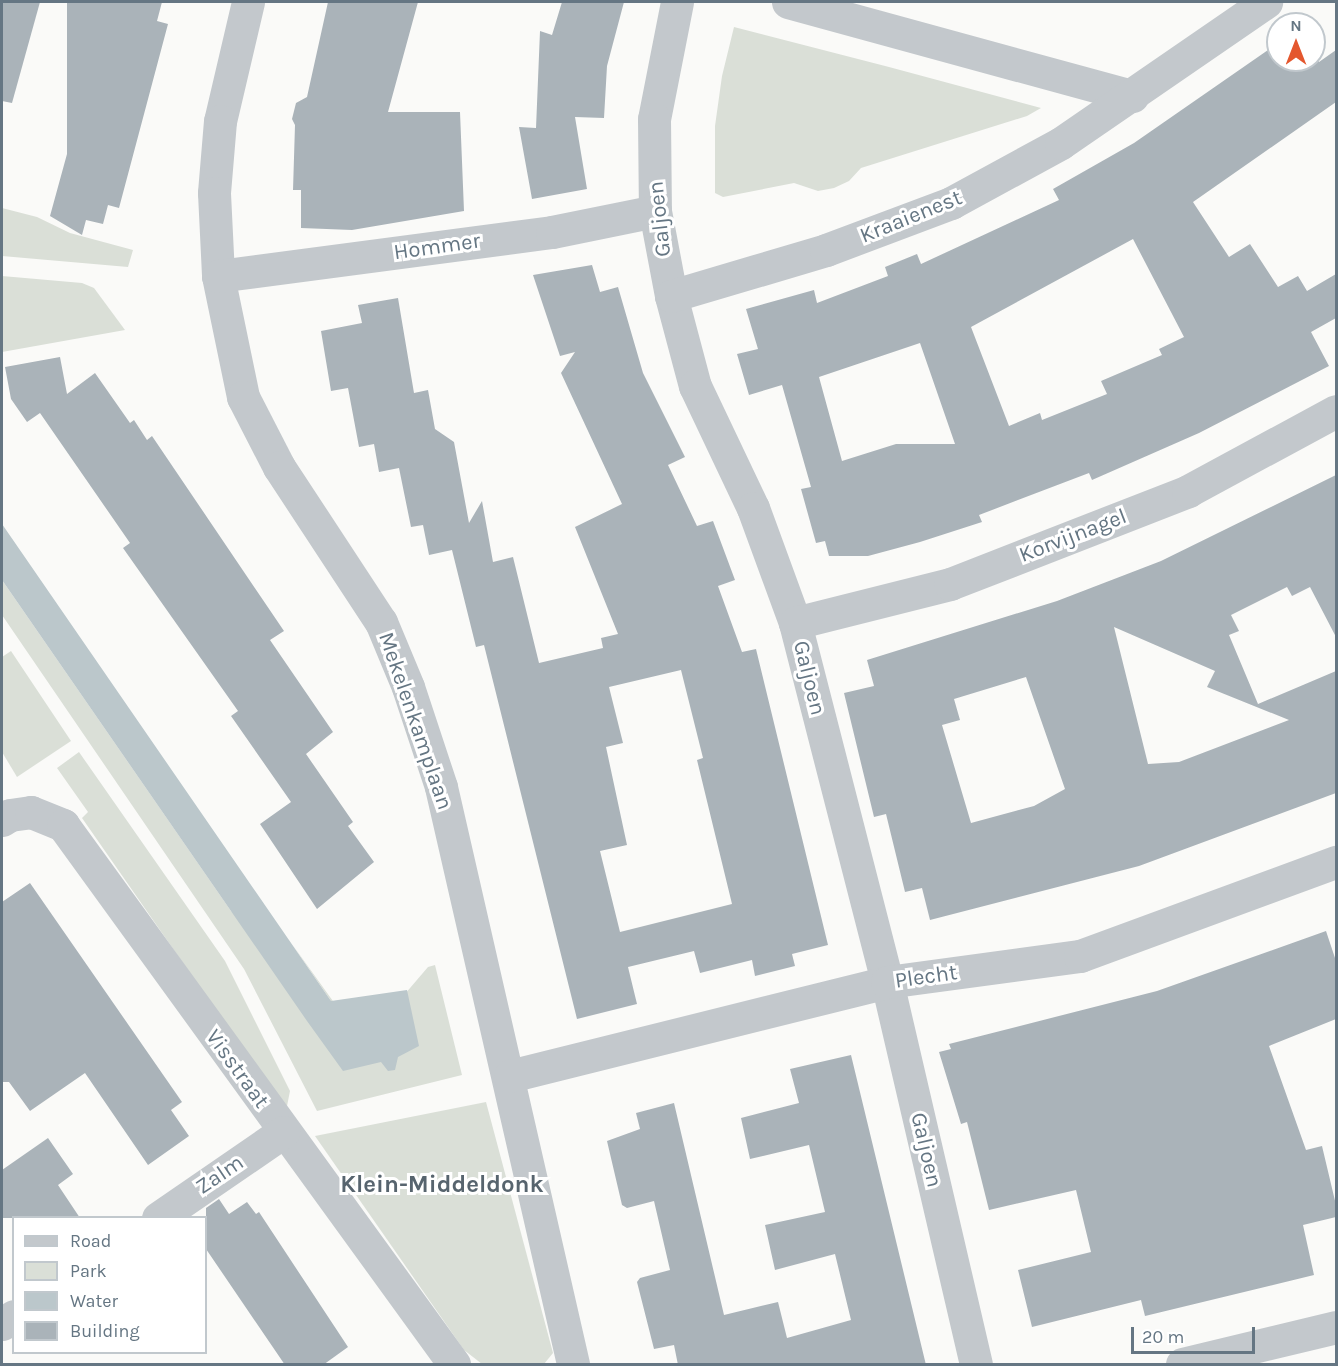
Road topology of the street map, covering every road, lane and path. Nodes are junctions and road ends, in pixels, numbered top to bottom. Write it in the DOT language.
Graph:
graph roads {
  1 [pos="248,2"];
  2 [pos="676,2"];
  3 [pos="788,2"];
  4 [pos="1266,2"];
  5 [pos="1132,96"];
  6 [pos="656,211"];
  7 [pos="218,276"];
  8 [pos="670,296"];
  9 [pos="1336,411"];
  10 [pos="795,623"];
  11 [pos="2,820"];
  12 [pos="1336,862"];
  13 [pos="887,982"];
  14 [pos="510,1076"];
  15 [pos="283,1132"];
  16 [pos="161,1216"];
  17 [pos="1336,1327"];
  18 [pos="454,1365"];
  19 [pos="573,1365"];
  20 [pos="976,1365"];
  21 [pos="1182,1365"];
  1 -- 7 [label="street, Mekelenkamplaan"];
  2 -- 6 [label="street, Galjoen"];
  3 -- 5 [label="street"];
  4 -- 5 [label="street, Kraaienest"];
  5 -- 8 [label="street, Kraaienest"];
  6 -- 7 [label="street, Hommer"];
  6 -- 8 [label="street, Galjoen"];
  7 -- 14 [label="street, Mekelenkamplaan"];
  8 -- 10 [label="street, Galjoen"];
  9 -- 10 [label="street, Korvijnagel"];
  10 -- 13 [label="street, Galjoen"];
  11 -- 15 [label="street, Visstraat"];
  12 -- 13 [label="street, Plecht"];
  13 -- 14 [label="street, Plecht"];
  13 -- 20 [label="street, Galjoen"];
  14 -- 19 [label="street, Mekelenkamplaan"];
  15 -- 16 [label="street, Zalm"];
  15 -- 18 [label="street, Visstraat"];
  17 -- 21 [label="street"];
}
